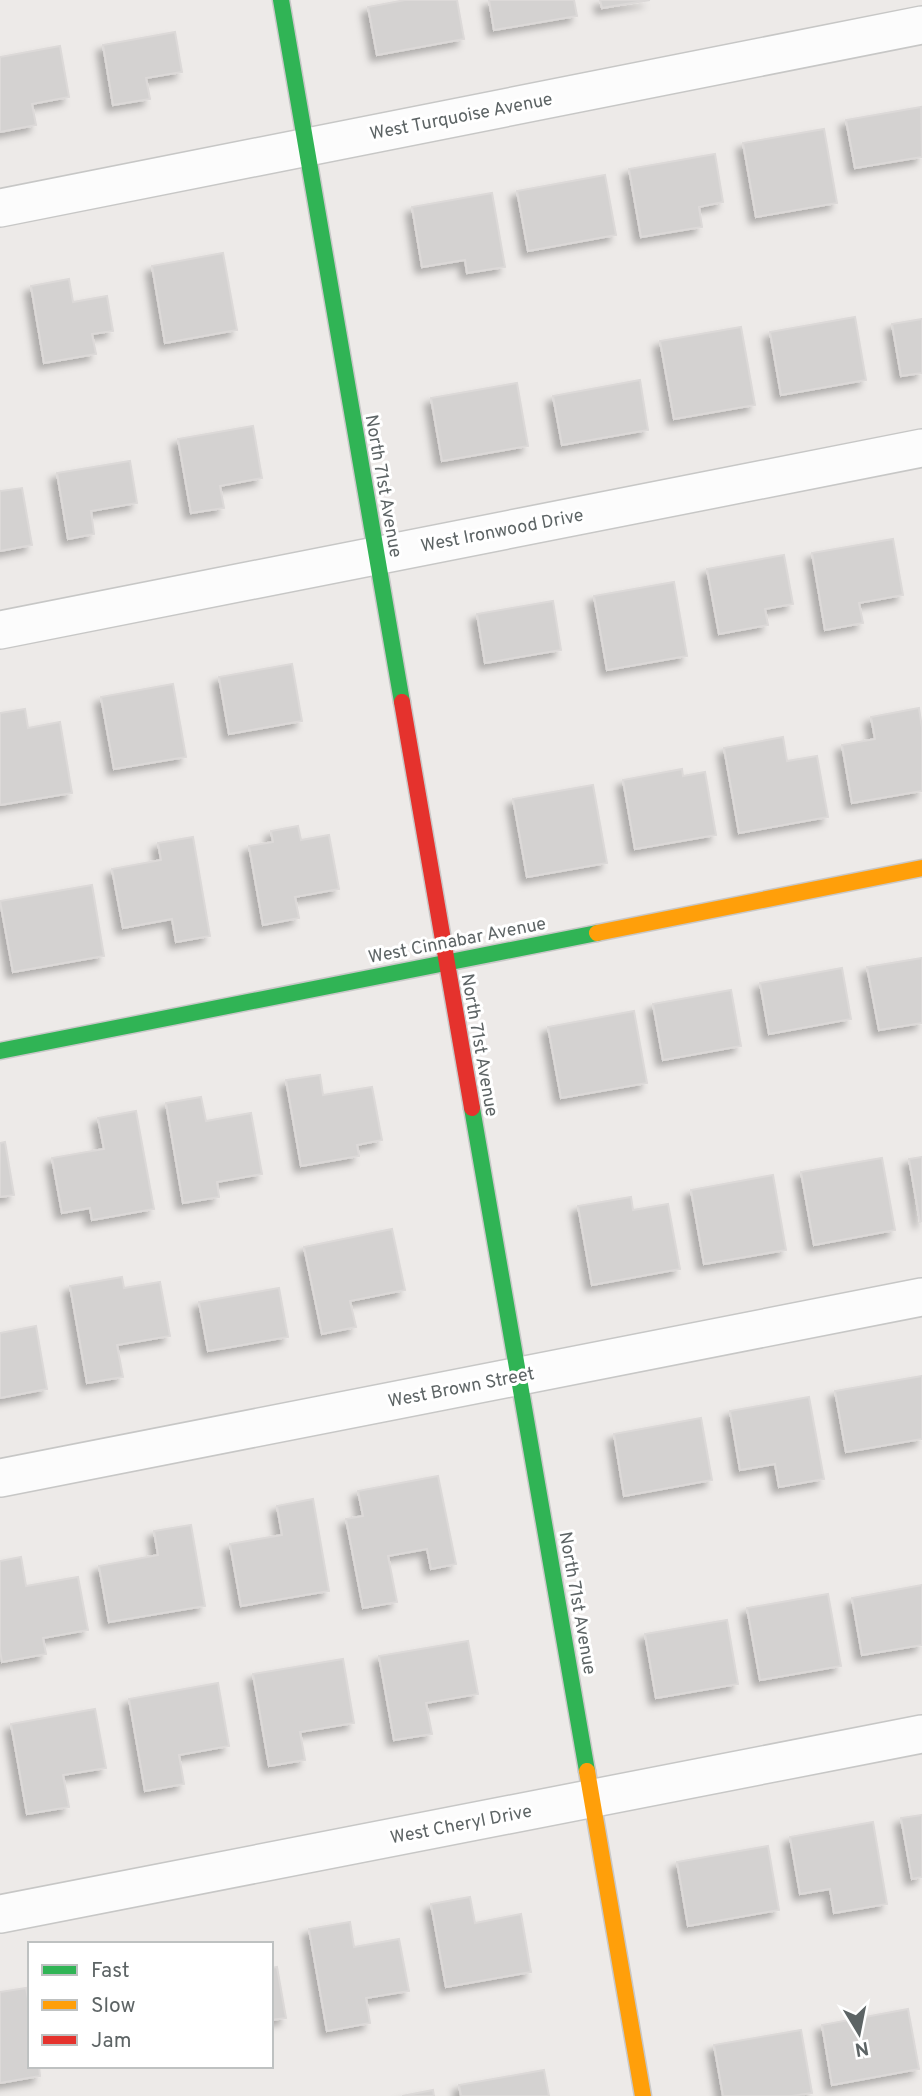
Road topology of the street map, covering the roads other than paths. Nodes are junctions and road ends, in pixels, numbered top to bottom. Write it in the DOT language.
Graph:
graph roads {
  1 [pos="281,0"];
  2 [pos="922,25"];
  3 [pos="306,147"];
  4 [pos="0,208"];
  5 [pos="922,447"];
  6 [pos="376,555"];
  7 [pos="0,630"];
  8 [pos="922,868"];
  9 [pos="446,961"];
  10 [pos="0,1051"];
  11 [pos="922,1297"];
  12 [pos="519,1375"];
  13 [pos="0,1478"];
  14 [pos="922,1734"];
  15 [pos="592,1799"];
  16 [pos="0,1914"];
  17 [pos="643,2096"];
  1 -- 3 [label="street, North 71st Avenue"];
  2 -- 3 [label="street, West Turquoise Avenue"];
  3 -- 4 [label="street, West Turquoise Avenue"];
  3 -- 6 [label="street, North 71st Avenue"];
  5 -- 6 [label="street, West Ironwood Drive"];
  6 -- 7 [label="street, West Ironwood Drive"];
  6 -- 9 [label="street, North 71st Avenue"];
  8 -- 9 [label="street, West Cinnabar Avenue"];
  9 -- 10 [label="street, West Cinnabar Avenue"];
  9 -- 12 [label="street, North 71st Avenue"];
  11 -- 12 [label="street, West Brown Street"];
  12 -- 13 [label="street, West Brown Street"];
  12 -- 15 [label="street, North 71st Avenue"];
  14 -- 15 [label="street, West Cheryl Drive"];
  15 -- 16 [label="street, West Cheryl Drive"];
  15 -- 17 [label="street, North 71st Avenue"];
}
